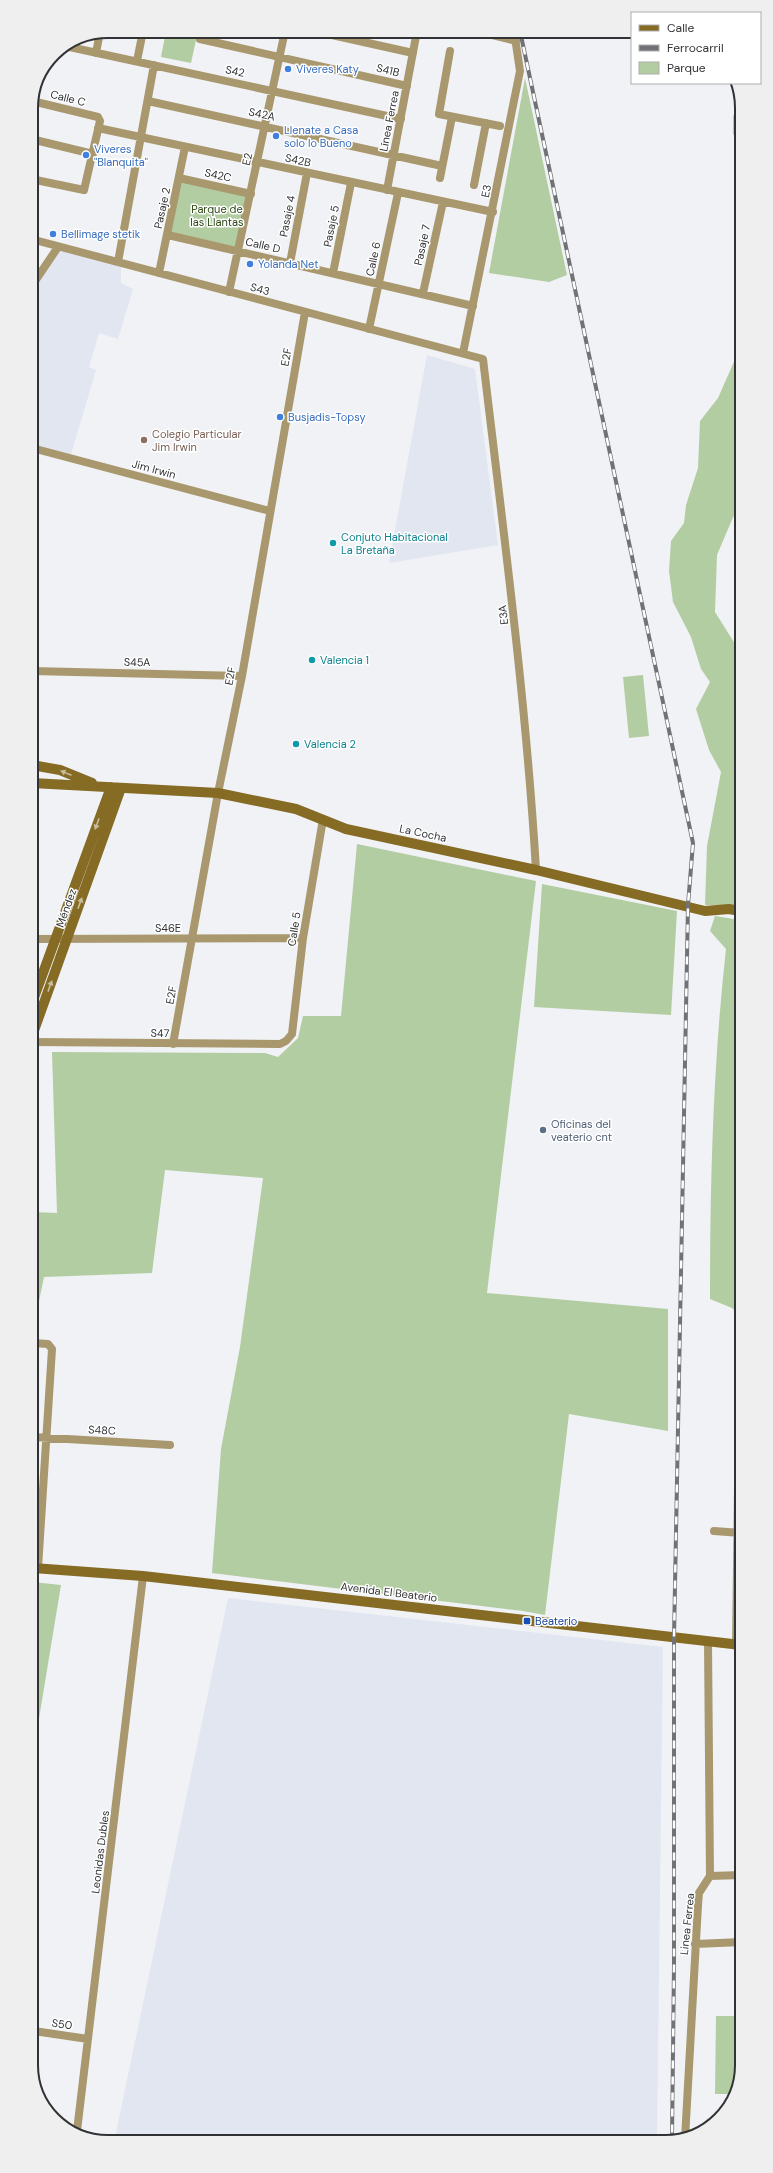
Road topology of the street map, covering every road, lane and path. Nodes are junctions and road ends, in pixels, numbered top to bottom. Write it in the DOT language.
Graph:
graph roads {
  1 [pos="142,38"];
  2 [pos="283,38"];
  3 [pos="346,38"];
  4 [pos="416,38"];
  5 [pos="504,38"];
  6 [pos="515,38"];
  7 [pos="99,39"];
  8 [pos="200,39"];
  9 [pos="516,41"];
  10 [pos="72,48"];
  11 [pos="450,51"];
  12 [pos="96,53"];
  13 [pos="413,53"];
  14 [pos="279,57"];
  15 [pos="137,61"];
  16 [pos="154,65"];
  17 [pos="407,86"];
  18 [pos="272,91"];
  19 [pos="148,100"];
  20 [pos="38,102"];
  21 [pos="452,117"];
  22 [pos="401,119"];
  23 [pos="486,123"];
  24 [pos="265,126"];
  25 [pos="500,126"];
  26 [pos="98,128"];
  27 [pos="140,137"];
  28 [pos="38,141"];
  29 [pos="185,147"];
  30 [pos="93,154"];
  31 [pos="394,155"];
  32 [pos="258,162"];
  33 [pos="442,166"];
  34 [pos="307,173"];
  35 [pos="179,178"];
  36 [pos="440,178"];
  37 [pos="38,180"];
  38 [pos="351,183"];
  39 [pos="474,185"];
  40 [pos="387,190"];
  41 [pos="398,193"];
  42 [pos="251,194"];
  43 [pos="443,202"];
  44 [pos="493,212"];
  45 [pos="168,235"];
  46 [pos="38,241"];
  47 [pos="58,247"];
  48 [pos="239,251"];
  49 [pos="118,262"];
  50 [pos="290,263"];
  51 [pos="160,273"];
  52 [pos="333,273"];
  53 [pos="38,276"];
  54 [pos="379,283"];
  55 [pos="229,292"];
  56 [pos="423,293"];
  57 [pos="473,306"];
  58 [pos="305,312"];
  59 [pos="369,329"];
  60 [pos="463,354"];
  61 [pos="483,359"];
  62 [pos="38,450"];
  63 [pos="270,511"];
  64 [pos="38,671"];
  65 [pos="242,676"];
  66 [pos="38,766"];
  67 [pos="38,783"];
  68 [pos="99,786"];
  69 [pos="111,787"];
  70 [pos="121,788"];
  71 [pos="218,793"];
  72 [pos="323,819"];
  73 [pos="536,870"];
  74 [pos="735,910"];
  75 [pos="192,938"];
  76 [pos="303,938"];
  77 [pos="38,939"];
  78 [pos="56,939"];
  79 [pos="67,939"];
  80 [pos="38,987"];
  81 [pos="38,1019"];
  82 [pos="286,1041"];
  83 [pos="38,1042"];
  84 [pos="173,1044"];
  85 [pos="38,1344"];
  86 [pos="38,1437"];
  87 [pos="48,1438"];
  88 [pos="170,1445"];
  89 [pos="714,1531"];
  90 [pos="735,1533"];
  91 [pos="38,1546"];
  92 [pos="38,1568"];
  93 [pos="143,1576"];
  94 [pos="708,1642"];
  95 [pos="735,1645"];
  96 [pos="735,1875"];
  97 [pos="710,1876"];
  98 [pos="735,1942"];
  99 [pos="695,1944"];
  100 [pos="38,2032"];
  101 [pos="88,2039"];
  102 [pos="77,2128"];
  103 [pos="685,2132"];
  1 -- 15 [label="street"];
  2 -- 14 [label="street, E2"];
  3 -- 13 [label="street"];
  4 -- 13 [label="street, Línea Ferrea"];
  5 -- 9 [label="street"];
  6 -- 9 [label="street, E3"];
  7 -- 12 [label="street"];
  8 -- 14 [label="street, S41B"];
  9 -- 44 [label="street, E3"];
  10 -- 12 [label="street, S42"];
  11 -- 21 [label="street"];
  12 -- 15 [label="street, S42"];
  13 -- 17 [label="street, Línea Ferrea"];
  14 -- 17 [label="street, S41B"];
  14 -- 18 [label="street, E2"];
  15 -- 16 [label="street, S42"];
  16 -- 18 [label="street, S42"];
  16 -- 19 [label="street"];
  17 -- 22 [label="street, Línea Ferrea"];
  18 -- 22 [label="street, S42"];
  18 -- 24 [label="street, E2"];
  19 -- 24 [label="street, S42A"];
  19 -- 27 [label="street"];
  20 -- 26 [label="street, Calle C"];
  21 -- 23 [label="street"];
  21 -- 33 [label="street"];
  22 -- 31 [label="street, Línea Ferrea"];
  23 -- 25 [label="street"];
  23 -- 39 [label="street"];
  24 -- 31 [label="street, S42A"];
  24 -- 32 [label="street, E2"];
  26 -- 27 [label="street, S42B"];
  26 -- 30 [label="street"];
  27 -- 29 [label="street, S42B"];
  27 -- 49 [label="street"];
  28 -- 30 [label="street"];
  29 -- 32 [label="street, S42B"];
  29 -- 35 [label="street, Pasaje 2"];
  30 -- 37 [label="street"];
  31 -- 33 [label="street, S42A"];
  31 -- 40 [label="street, Línea Ferrea"];
  32 -- 34 [label="street, S42B"];
  32 -- 42 [label="street, E2"];
  33 -- 36 [label="street"];
  34 -- 38 [label="street, S42B"];
  34 -- 50 [label="street, Pasaje 4"];
  35 -- 42 [label="street, S42C"];
  35 -- 45 [label="street, Pasaje 2"];
  38 -- 40 [label="street, S42B"];
  38 -- 52 [label="street, Pasaje 5"];
  40 -- 41 [label="street, S42B"];
  41 -- 43 [label="street, S42B"];
  41 -- 54 [label="street, Calle 6"];
  42 -- 48 [label="street, E2"];
  43 -- 44 [label="street, S42B"];
  43 -- 56 [label="street, Pasaje 7"];
  44 -- 57 [label="street, E3"];
  45 -- 48 [label="street, Calle D"];
  45 -- 51 [label="street, Pasaje 2"];
  46 -- 47 [label="street, S43"];
  47 -- 49 [label="street, S43"];
  47 -- 53 [label="street"];
  48 -- 50 [label="street, Calle D"];
  48 -- 55 [label="street, E2"];
  49 -- 51 [label="street, S43"];
  50 -- 52 [label="street, Calle D"];
  51 -- 55 [label="street, S43"];
  52 -- 54 [label="street, Calle D"];
  54 -- 56 [label="street, Calle D"];
  54 -- 59 [label="street, Calle 6"];
  55 -- 58 [label="street, S43"];
  56 -- 57 [label="street, Calle D"];
  57 -- 60 [label="street, E3"];
  58 -- 59 [label="street, S43"];
  58 -- 63 [label="street, E2F"];
  59 -- 60 [label="street, S43"];
  60 -- 61 [label="street, S43"];
  61 -- 73 [label="street, E3A"];
  62 -- 63 [label="street, Jim Irwin"];
  63 -- 65 [label="street, E2F"];
  64 -- 65 [label="street, S45A"];
  65 -- 71 [label="street, E2F"];
  68 -- 66 [label="street, La Cocha, one-way"];
  67 -- 68 [label="street, La Cocha"];
  68 -- 69 [label="street, La Cocha"];
  69 -- 70 [label="street, La Cocha"];
  69 -- 78 [label="street, Méndez, one-way"];
  70 -- 71 [label="street, La Cocha"];
  79 -- 70 [label="street, Méndez, one-way"];
  71 -- 72 [label="street, La Cocha"];
  71 -- 75 [label="street, E2F"];
  72 -- 73 [label="street, La Cocha"];
  72 -- 76 [label="street, Calle 5"];
  73 -- 74 [label="street, La Cocha"];
  75 -- 76 [label="street, S46E"];
  75 -- 79 [label="street, S46E"];
  75 -- 84 [label="street, E2F"];
  76 -- 82 [label="street, Calle 5"];
  77 -- 78 [label="street, S46E"];
  78 -- 79 [label="street, S46E"];
  78 -- 80 [label="street, Méndez"];
  81 -- 79 [label="street, Méndez, one-way"];
  82 -- 84 [label="street, S47"];
  83 -- 84 [label="street, S47"];
  85 -- 87 [label="street"];
  86 -- 87 [label="street, S48C"];
  87 -- 88 [label="street, S48C"];
  87 -- 91 [label="street"];
  89 -- 90 [label="street"];
  92 -- 93 [label="street, Avenida El Beaterio"];
  93 -- 94 [label="street, Avenida El Beaterio"];
  93 -- 101 [label="street, Leonidas Dubles"];
  94 -- 95 [label="street, Avenida El Beaterio"];
  94 -- 97 [label="street"];
  96 -- 97 [label="street"];
  97 -- 99 [label="street, Linea Ferrea"];
  98 -- 99 [label="street"];
  99 -- 103 [label="street, Linea Ferrea"];
  100 -- 101 [label="street, S50"];
  101 -- 102 [label="street, Leonidas Dubles"];
}
